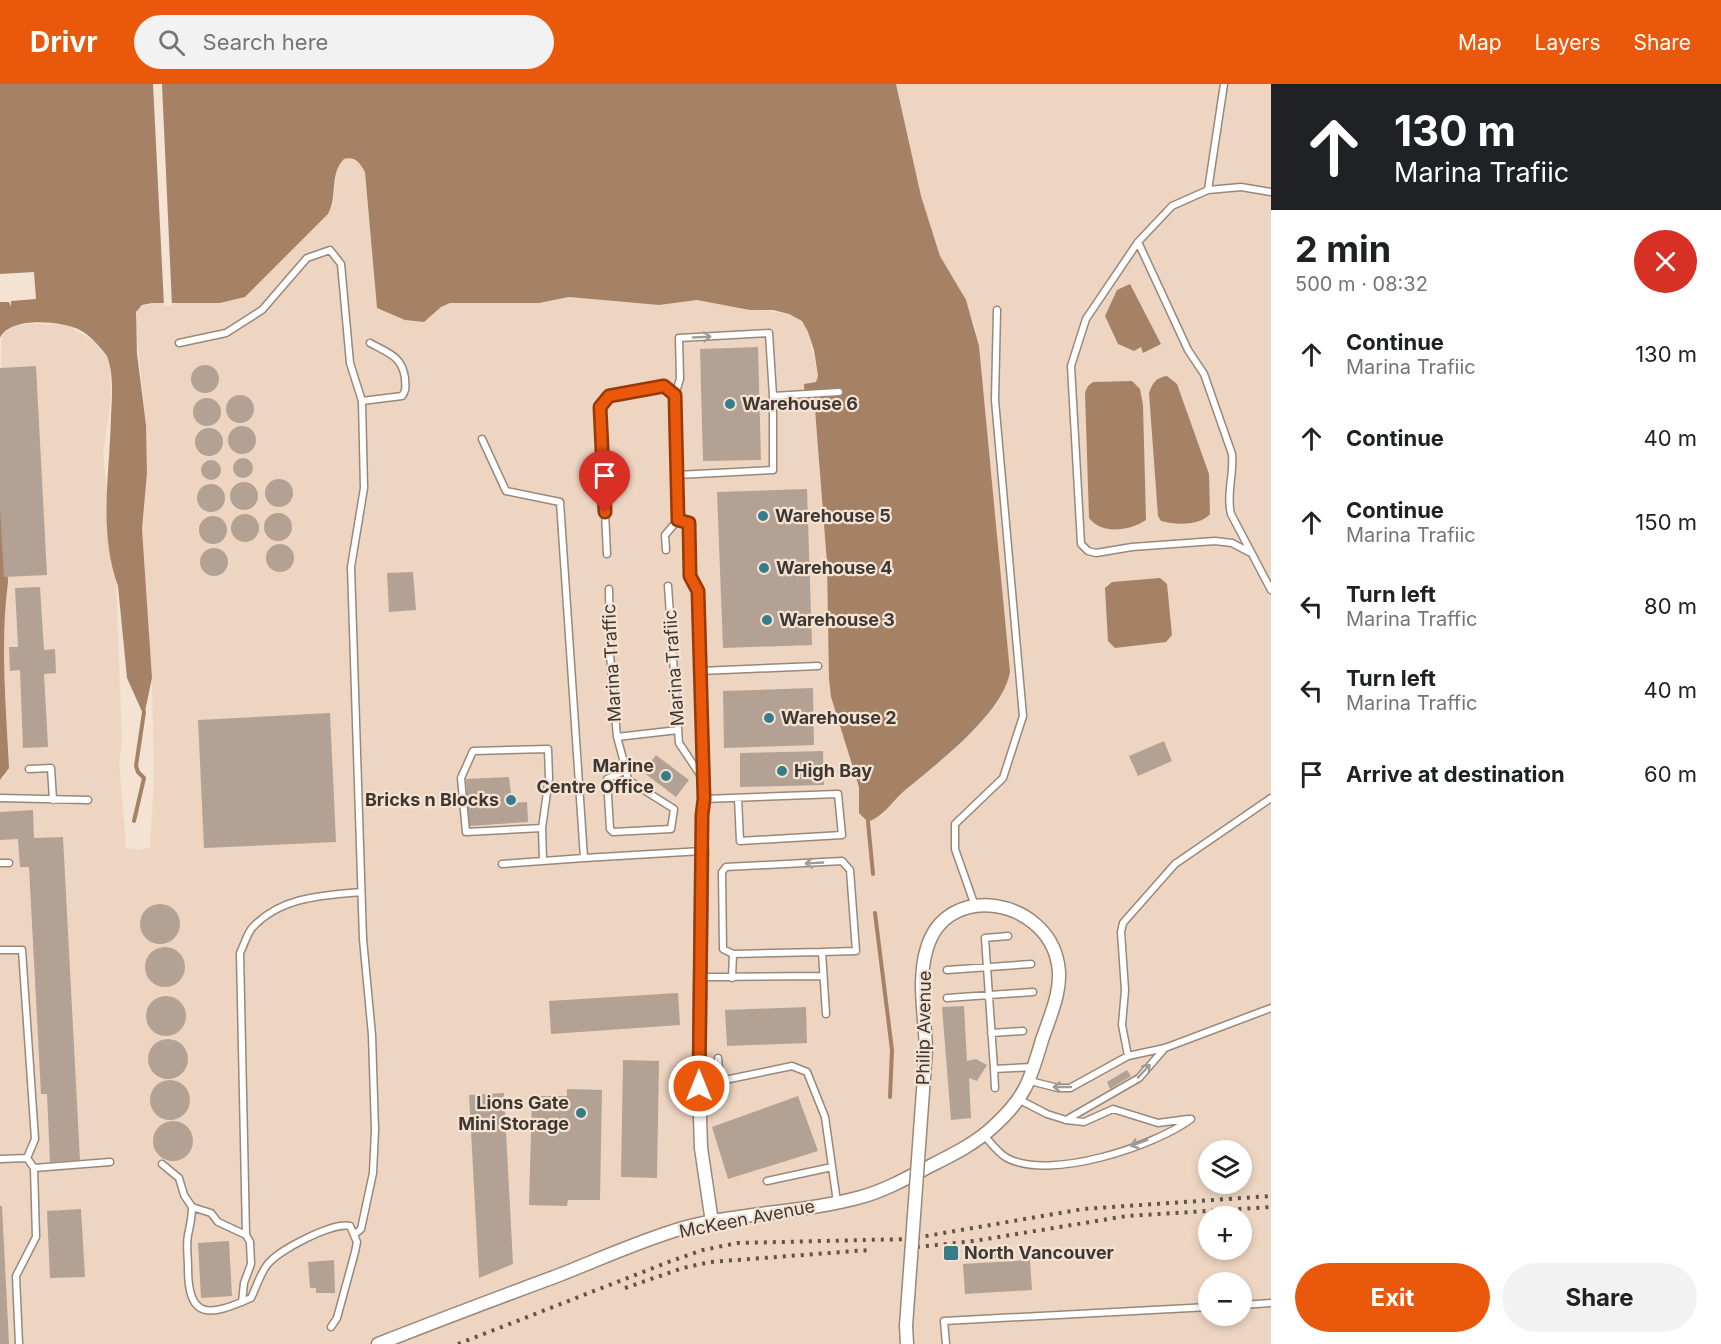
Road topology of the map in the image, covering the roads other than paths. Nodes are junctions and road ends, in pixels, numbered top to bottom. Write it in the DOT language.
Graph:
graph roads {
  1 [pos="1224,84"];
  2 [pos="1208,190"];
  3 [pos="1271,192"];
  4 [pos="1138,242"];
  5 [pos="998,310"];
  6 [pos="179,343"];
  7 [pos="370,343"];
  8 [pos="838,392"];
  9 [pos="675,395"];
  10 [pos="773,396"];
  11 [pos="362,401"];
  12 [pos="482,440"];
  13 [pos="677,475"];
  14 [pos="678,520"];
  15 [pos="666,550"];
  16 [pos="1249,552"];
  17 [pos="607,554"];
  18 [pos="668,586"];
  19 [pos="609,589"];
  20 [pos="1271,590"];
  21 [pos="818,666"];
  22 [pos="700,671"];
  23 [pos="678,730"];
  24 [pos="616,737"];
  25 [pos="29,769"];
  26 [pos="626,770"];
  27 [pos="703,779"];
  28 [pos="0,798"];
  29 [pos="738,798"];
  30 [pos="1271,798"];
  31 [pos="704,799"];
  32 [pos="53,800"];
  33 [pos="88,800"];
  34 [pos="542,828"];
  35 [pos="702,851"];
  36 [pos="584,858"];
  37 [pos="543,860"];
  38 [pos="9,863"];
  39 [pos="0,864"];
  40 [pos="502,864"];
  41 [pos="361,892"];
  42 [pos="975,906"];
  43 [pos="1008,936"];
  44 [pos="0,950"];
  45 [pos="822,952"];
  46 [pos="733,954"];
  47 [pos="1031,964"];
  48 [pos="987,967"];
  49 [pos="947,970"];
  50 [pos="821,976"];
  51 [pos="700,977"];
  52 [pos="732,978"];
  53 [pos="1033,992"];
  54 [pos="989,995"];
  55 [pos="947,998"];
  56 [pos="1271,1008"];
  57 [pos="826,1014"];
  58 [pos="1023,1031"];
  59 [pos="992,1033"];
  60 [pos="1164,1048"];
  61 [pos="1128,1056"];
  62 [pos="718,1058"];
  63 [pos="1034,1067"];
  64 [pos="994,1069"];
  65 [pos="720,1081"];
  66 [pos="1030,1081"];
  67 [pos="699,1086"];
  68 [pos="995,1088"];
  69 [pos="1020,1100"];
  70 [pos="1006,1116"];
  71 [pos="1066,1120"];
  72 [pos="984,1135"];
  73 [pos="27,1158"];
  74 [pos="0,1159"];
  75 [pos="110,1162"];
  76 [pos="162,1164"];
  77 [pos="832,1167"];
  78 [pos="34,1168"];
  79 [pos="767,1181"];
  80 [pos="837,1202"];
  81 [pos="192,1207"];
  82 [pos="712,1222"];
  83 [pos="355,1234"];
  84 [pos="246,1235"];
  85 [pos="242,1302"];
  86 [pos="1271,1303"];
  87 [pos="1252,1304"];
  88 [pos="1198,1307"];
  89 [pos="331,1327"];
  90 [pos="19,1344"];
  91 [pos="378,1344"];
  92 [pos="907,1344"];
  93 [pos="946,1344"];
  1 -- 2 [label="lane"];
  2 -- 3 [label="lane"];
  2 -- 4 [label="lane"];
  4 -- 16 [label="lane"];
  4 -- 16 [label="lane"];
  5 -- 42 [label="lane"];
  6 -- 11 [label="lane"];
  7 -- 11 [label="lane"];
  8 -- 10 [label="lane"];
  9 -- 10 [label="lane, one-way"];
  9 -- 13 [label="lane"];
  9 -- 17 [label="lane"];
  10 -- 13 [label="lane"];
  11 -- 41 [label="lane"];
  12 -- 36 [label="lane"];
  13 -- 14 [label="lane"];
  14 -- 15 [label="lane"];
  14 -- 22 [label="lane"];
  16 -- 20 [label="lane"];
  18 -- 23 [label="lane, Marina Trafiic"];
  19 -- 24 [label="lane, Marina Traffic"];
  21 -- 22 [label="lane"];
  22 -- 27 [label="lane"];
  23 -- 24 [label="lane, Marina Traffic"];
  23 -- 27 [label="lane, Marina Trafiic"];
  24 -- 26 [label="lane, Marina Traffic"];
  25 -- 32 [label="lane"];
  26 -- 26 [label="lane, Marina Traffic"];
  27 -- 31 [label="lane"];
  28 -- 32 [label="lane"];
  29 -- 29 [label="lane"];
  29 -- 31 [label="lane"];
  30 -- 61 [label="lane"];
  31 -- 35 [label="lane"];
  32 -- 33 [label="lane"];
  34 -- 34 [label="lane"];
  34 -- 37 [label="lane"];
  35 -- 36 [label="lane"];
  35 -- 51 [label="street"];
  36 -- 37 [label="lane"];
  37 -- 40 [label="lane"];
  38 -- 39 [label="lane"];
  41 -- 83 [label="lane"];
  41 -- 84 [label="lane"];
  42 -- 63 [label="street, Philip Avenue"];
  42 -- 92 [label="street, Philip Avenue, bridge"];
  43 -- 48 [label="lane"];
  44 -- 73 [label="lane"];
  45 -- 46 [label="lane"];
  45 -- 46 [label="lane, one-way"];
  45 -- 50 [label="lane"];
  46 -- 52 [label="lane"];
  47 -- 48 [label="lane"];
  48 -- 49 [label="lane"];
  48 -- 54 [label="lane"];
  50 -- 52 [label="lane"];
  50 -- 57 [label="lane"];
  51 -- 52 [label="lane"];
  51 -- 67 [label="street"];
  53 -- 54 [label="lane"];
  54 -- 55 [label="lane"];
  54 -- 59 [label="lane"];
  56 -- 60 [label="lane"];
  58 -- 59 [label="lane"];
  59 -- 64 [label="lane"];
  60 -- 61 [label="lane"];
  71 -- 60 [label="lane, one-way"];
  61 -- 66 [label="lane, one-way"];
  62 -- 65 [label="lane"];
  63 -- 64 [label="lane"];
  63 -- 66 [label="street, Philip Avenue"];
  64 -- 68 [label="lane"];
  65 -- 67 [label="lane"];
  65 -- 77 [label="lane"];
  66 -- 69 [label="street, Philip Avenue"];
  67 -- 82 [label="street"];
  69 -- 70 [label="street, Philip Avenue"];
  69 -- 71 [label="lane"];
  70 -- 72 [label="street, McKeen Avenue"];
  71 -- 72 [label="lane, one-way"];
  72 -- 80 [label="street, McKeen Avenue"];
  73 -- 74 [label="lane"];
  73 -- 78 [label="lane"];
  75 -- 78 [label="lane"];
  76 -- 81 [label="lane"];
  77 -- 79 [label="lane"];
  77 -- 80 [label="lane"];
  78 -- 90 [label="lane"];
  80 -- 82 [label="street, McKeen Avenue"];
  81 -- 84 [label="lane"];
  81 -- 85 [label="lane"];
  82 -- 91 [label="street, McKeen Avenue"];
  83 -- 85 [label="lane"];
  83 -- 89 [label="lane"];
  84 -- 85 [label="lane"];
  86 -- 87 [label="lane"];
  88 -- 93 [label="lane"];
}
